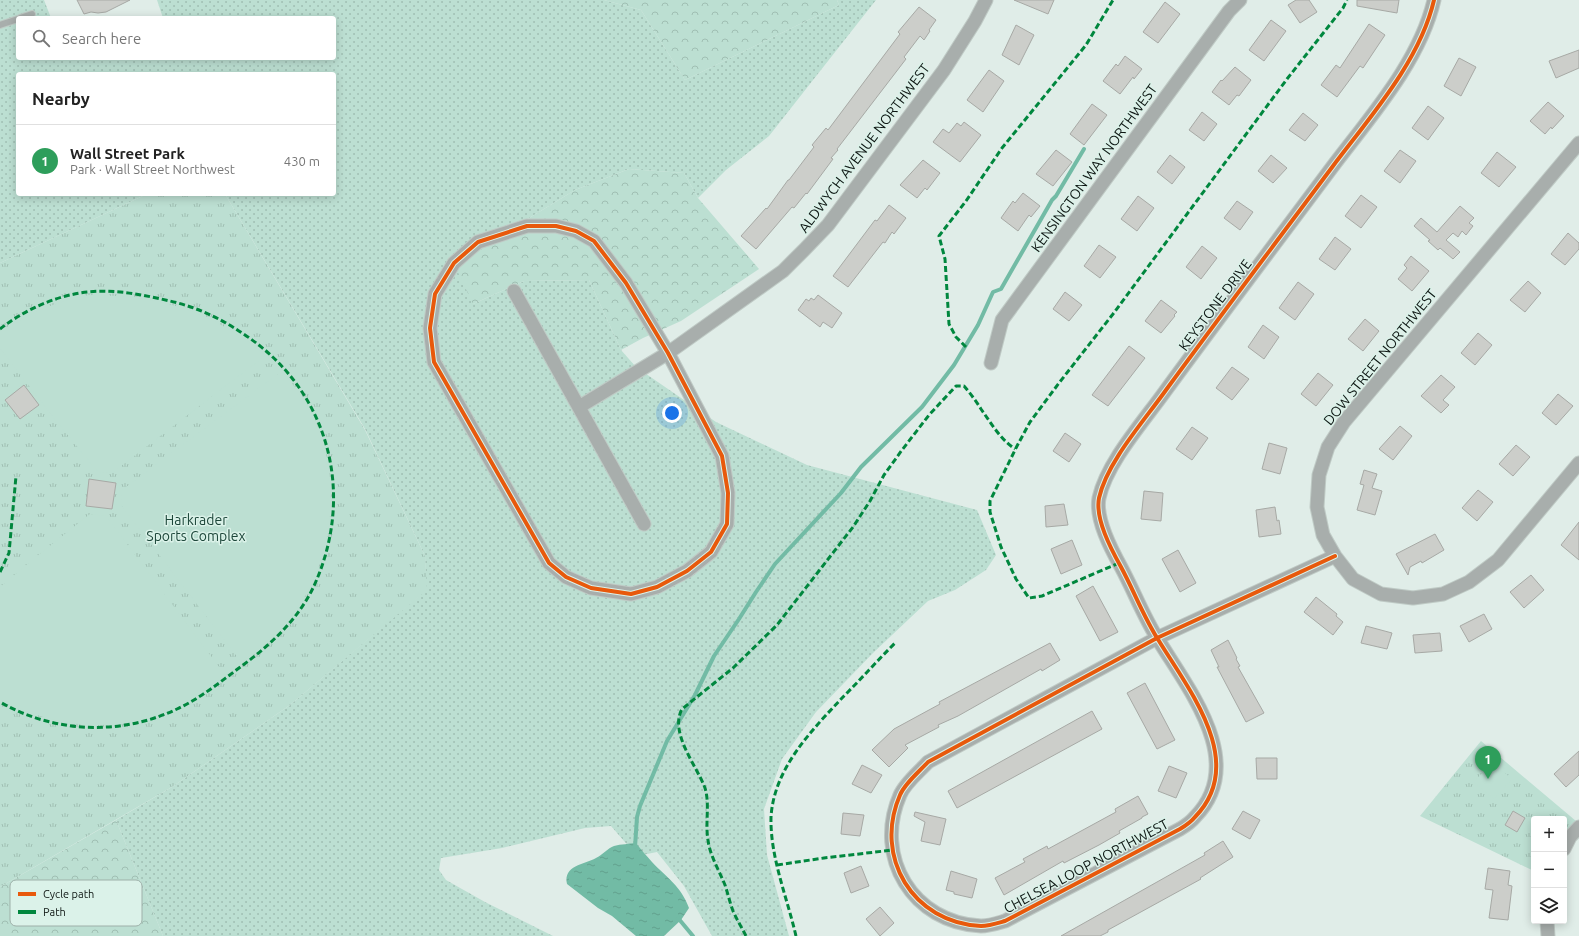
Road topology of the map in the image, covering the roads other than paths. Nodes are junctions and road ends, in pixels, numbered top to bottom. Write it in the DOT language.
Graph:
graph roads {
  1 [pos="986,0"];
  2 [pos="1240,0"];
  3 [pos="1434,0"];
  4 [pos="32,14"];
  5 [pos="26,16"];
  6 [pos="16,19"];
  7 [pos="0,24"];
  8 [pos="1579,143"];
  9 [pos="514,291"];
  10 [pos="668,353"];
  11 [pos="991,363"];
  12 [pos="578,407"];
  13 [pos="1579,464"];
  14 [pos="644,524"];
  15 [pos="1334,556"];
  16 [pos="1157,638"];
  17 [pos="1579,827"];
  18 [pos="1567,843"];
  19 [pos="1547,924"];
  20 [pos="1548,936"];
  1 -- 10 [label="street, ALDWYCH AVENUE NORTHWEST"];
  2 -- 11 [label="street, KENSINGTON WAY NORTHWEST"];
  3 -- 16 [label="street, KEYSTONE DRIVE"];
  4 -- 5 [label="lane"];
  6 -- 7 [label="lane"];
  8 -- 15 [label="street, DOW STREET NORTHWEST"];
  9 -- 12 [label="street"];
  10 -- 10 [label="street"];
  10 -- 12 [label="street, ALDWYCH AVENUE NORTHWEST"];
  12 -- 14 [label="street"];
  13 -- 15 [label="street, DOW STREET NORTHWEST"];
  15 -- 16 [label="street"];
  16 -- 16 [label="street, CHELSEA LOOP NORTHWEST"];
  17 -- 18 [label="street"];
  19 -- 20 [label="street"];
}
